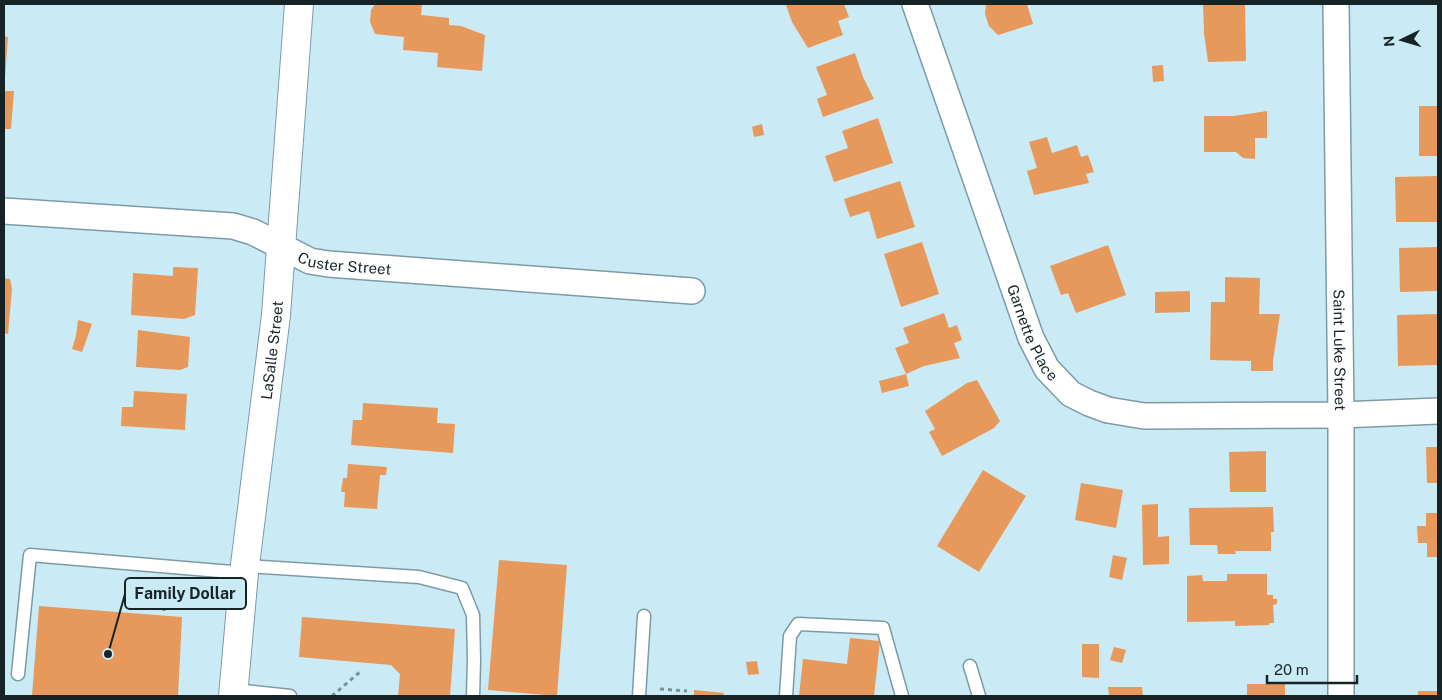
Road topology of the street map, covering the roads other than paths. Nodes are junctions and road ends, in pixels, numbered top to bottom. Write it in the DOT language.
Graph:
graph roads {
  1 [pos="299,4"];
  2 [pos="915,4"];
  3 [pos="1336,4"];
  4 [pos="4,211"];
  5 [pos="281,246"];
  6 [pos="692,291"];
  7 [pos="1438,411"];
  8 [pos="1341,415"];
  9 [pos="244,570"];
  10 [pos="644,616"];
  11 [pos="970,666"];
  12 [pos="18,674"];
  13 [pos="233,693"];
  14 [pos="290,696"];
  15 [pos="473,696"];
  16 [pos="639,696"];
  17 [pos="786,696"];
  18 [pos="902,696"];
  19 [pos="979,696"];
  20 [pos="1341,696"];
  1 -- 5 [label="street, LaSalle Street"];
  2 -- 8 [label="street, Garnette Place"];
  3 -- 8 [label="street, Saint Luke Street"];
  4 -- 5 [label="street, Custer Street"];
  5 -- 6 [label="street, Custer Street"];
  5 -- 9 [label="street, LaSalle Street"];
  7 -- 8 [label="street, Garnette Place"];
  8 -- 20 [label="street, Saint Luke Street"];
  9 -- 12 [label="lane"];
  9 -- 13 [label="street, LaSalle Street"];
  9 -- 15 [label="lane"];
  10 -- 16 [label="lane"];
  11 -- 19 [label="lane"];
  13 -- 14 [label="lane"];
  17 -- 18 [label="lane"];
}
